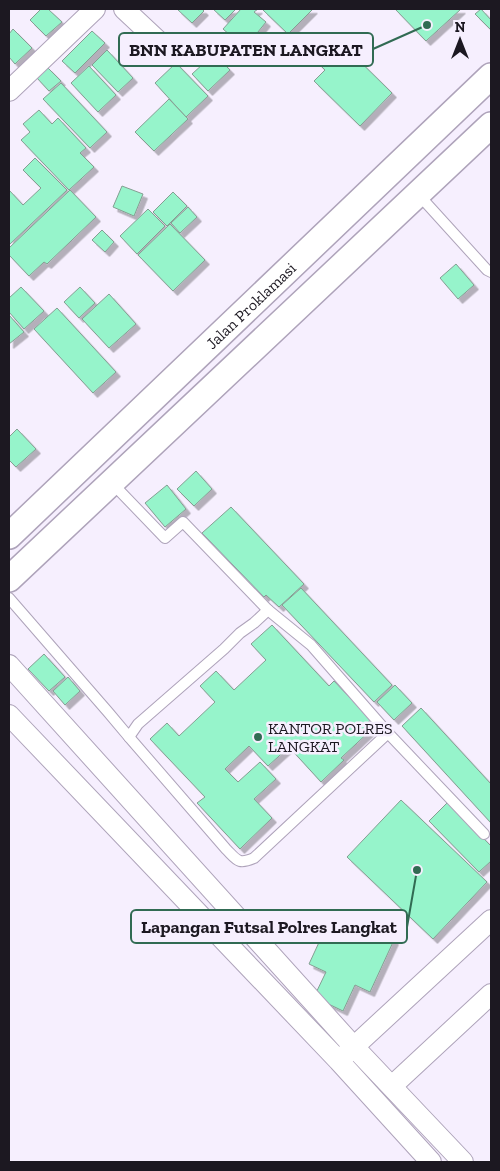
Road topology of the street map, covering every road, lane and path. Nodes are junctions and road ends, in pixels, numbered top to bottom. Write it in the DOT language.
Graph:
graph roads {
  1 [pos="95,9"];
  2 [pos="124,9"];
  3 [pos="171,53"];
  4 [pos="491,76"];
  5 [pos="9,91"];
  6 [pos="491,125"];
  7 [pos="418,194"];
  8 [pos="491,272"];
  9 [pos="111,482"];
  10 [pos="9,536"];
  11 [pos="9,579"];
  12 [pos="9,598"];
  13 [pos="268,610"];
  14 [pos="9,665"];
  15 [pos="9,715"];
  16 [pos="388,733"];
  17 [pos="129,737"];
  18 [pos="484,834"];
  19 [pos="491,920"];
  20 [pos="491,994"];
  21 [pos="354,1047"];
  22 [pos="339,1061"];
  23 [pos="392,1086"];
  24 [pos="431,1162"];
  25 [pos="463,1162"];
  1 -- 5 [label="street"];
  2 -- 3 [label="street"];
  4 -- 10 [label="street, Jalan Proklamasi"];
  6 -- 7 [label="street, Jalan Proklamasi"];
  7 -- 8 [label="lane"];
  7 -- 9 [label="street, Jalan Proklamasi"];
  9 -- 11 [label="street, Jalan Proklamasi"];
  9 -- 13 [label="lane"];
  12 -- 17 [label="lane"];
  13 -- 16 [label="lane"];
  13 -- 17 [label="lane"];
  14 -- 21 [label="street"];
  15 -- 22 [label="street"];
  16 -- 17 [label="lane"];
  16 -- 18 [label="lane"];
  19 -- 21 [label="street"];
  20 -- 23 [label="street"];
  21 -- 22 [label="street"];
  21 -- 23 [label="street"];
  22 -- 24 [label="street"];
  23 -- 25 [label="street"];
}
